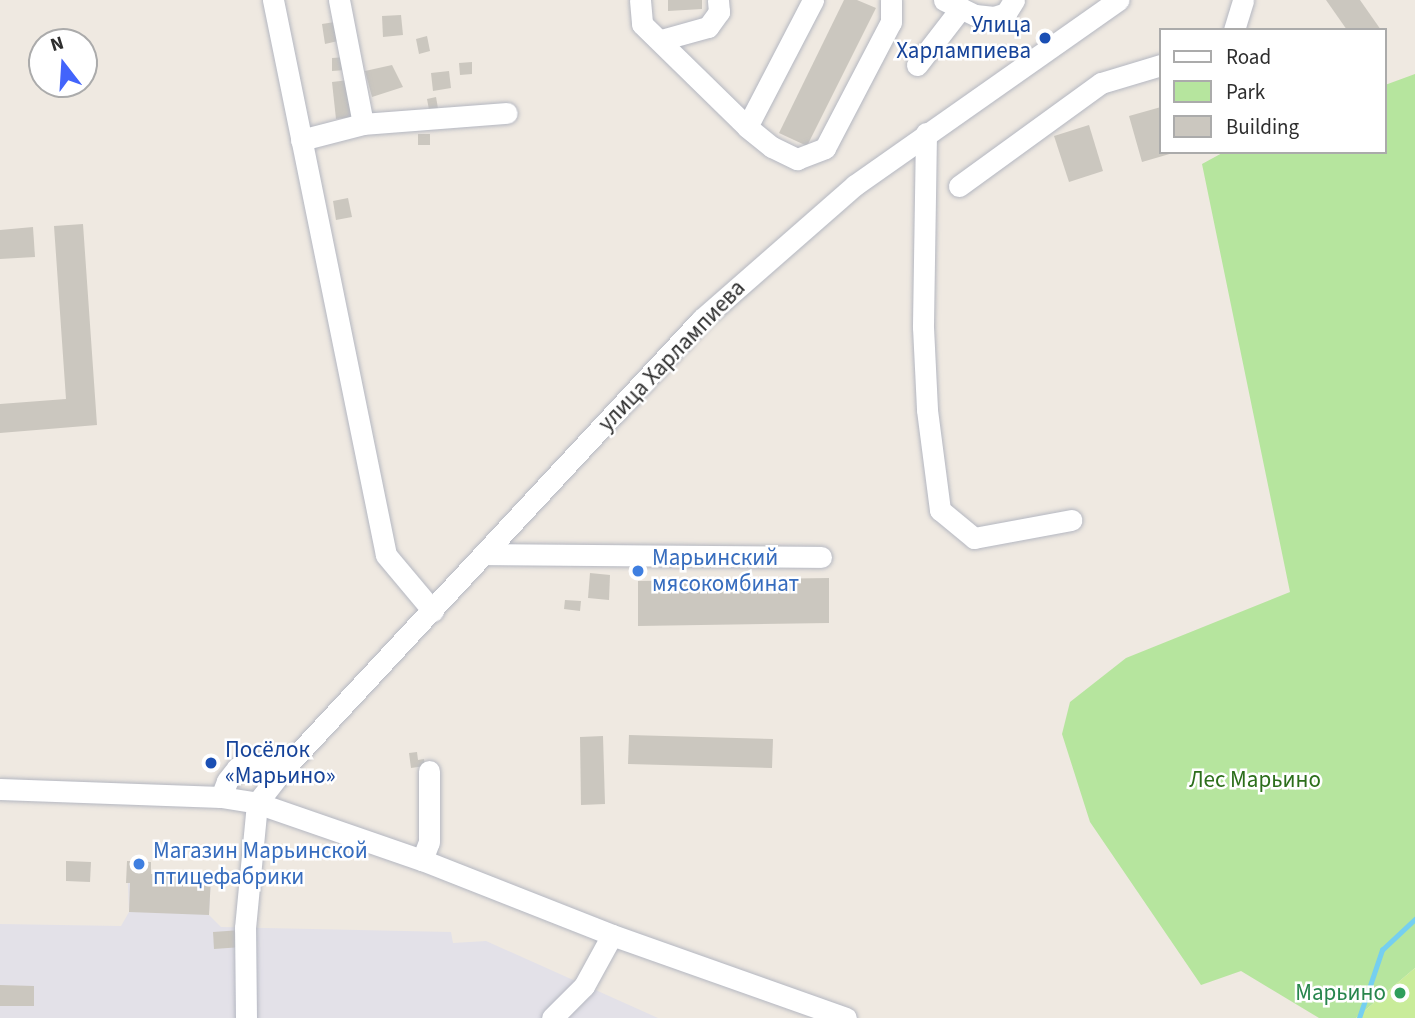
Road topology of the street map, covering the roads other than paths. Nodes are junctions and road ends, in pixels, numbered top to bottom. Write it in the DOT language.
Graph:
graph roads {
  1 [pos="273,0"];
  2 [pos="339,0"];
  3 [pos="640,0"];
  4 [pos="718,0"];
  5 [pos="813,0"];
  6 [pos="891,0"];
  7 [pos="1014,0"];
  8 [pos="1118,0"];
  9 [pos="1243,0"];
  10 [pos="953,4"];
  11 [pos="1235,28"];
  12 [pos="661,40"];
  13 [pos="917,65"];
  14 [pos="1160,65"];
  15 [pos="506,113"];
  16 [pos="363,124"];
  17 [pos="747,127"];
  18 [pos="926,133"];
  19 [pos="301,140"];
  20 [pos="959,186"];
  21 [pos="1071,520"];
  22 [pos="484,554"];
  23 [pos="821,557"];
  24 [pos="433,611"];
  25 [pos="429,771"];
  26 [pos="281,772"];
  27 [pos="0,789"];
  28 [pos="221,797"];
  29 [pos="257,803"];
  30 [pos="422,860"];
  31 [pos="611,935"];
  32 [pos="247,1018"];
  33 [pos="552,1018"];
  34 [pos="846,1018"];
  1 -- 19 [label="street"];
  2 -- 16 [label="street"];
  3 -- 12 [label="street"];
  4 -- 12 [label="street"];
  5 -- 17 [label="street"];
  6 -- 17 [label="street"];
  7 -- 10 [label="street"];
  8 -- 18 [label="street, улица Харлампиева"];
  9 -- 11 [label="street"];
  10 -- 13 [label="street"];
  12 -- 17 [label="street"];
  14 -- 20 [label="street"];
  15 -- 16 [label="street"];
  16 -- 19 [label="street"];
  18 -- 21 [label="street"];
  18 -- 22 [label="street, улица Харлампиева"];
  19 -- 24 [label="street"];
  22 -- 23 [label="street"];
  22 -- 24 [label="street, улица Харлампиева"];
  24 -- 26 [label="street, улица Харлампиева"];
  25 -- 30 [label="street"];
  26 -- 28 [label="street"];
  26 -- 29 [label="street, улица Харлампиева"];
  27 -- 28 [label="street"];
  28 -- 29 [label="street"];
  29 -- 30 [label="street"];
  29 -- 32 [label="street"];
  30 -- 31 [label="street"];
  31 -- 33 [label="street"];
  31 -- 34 [label="street"];
}
